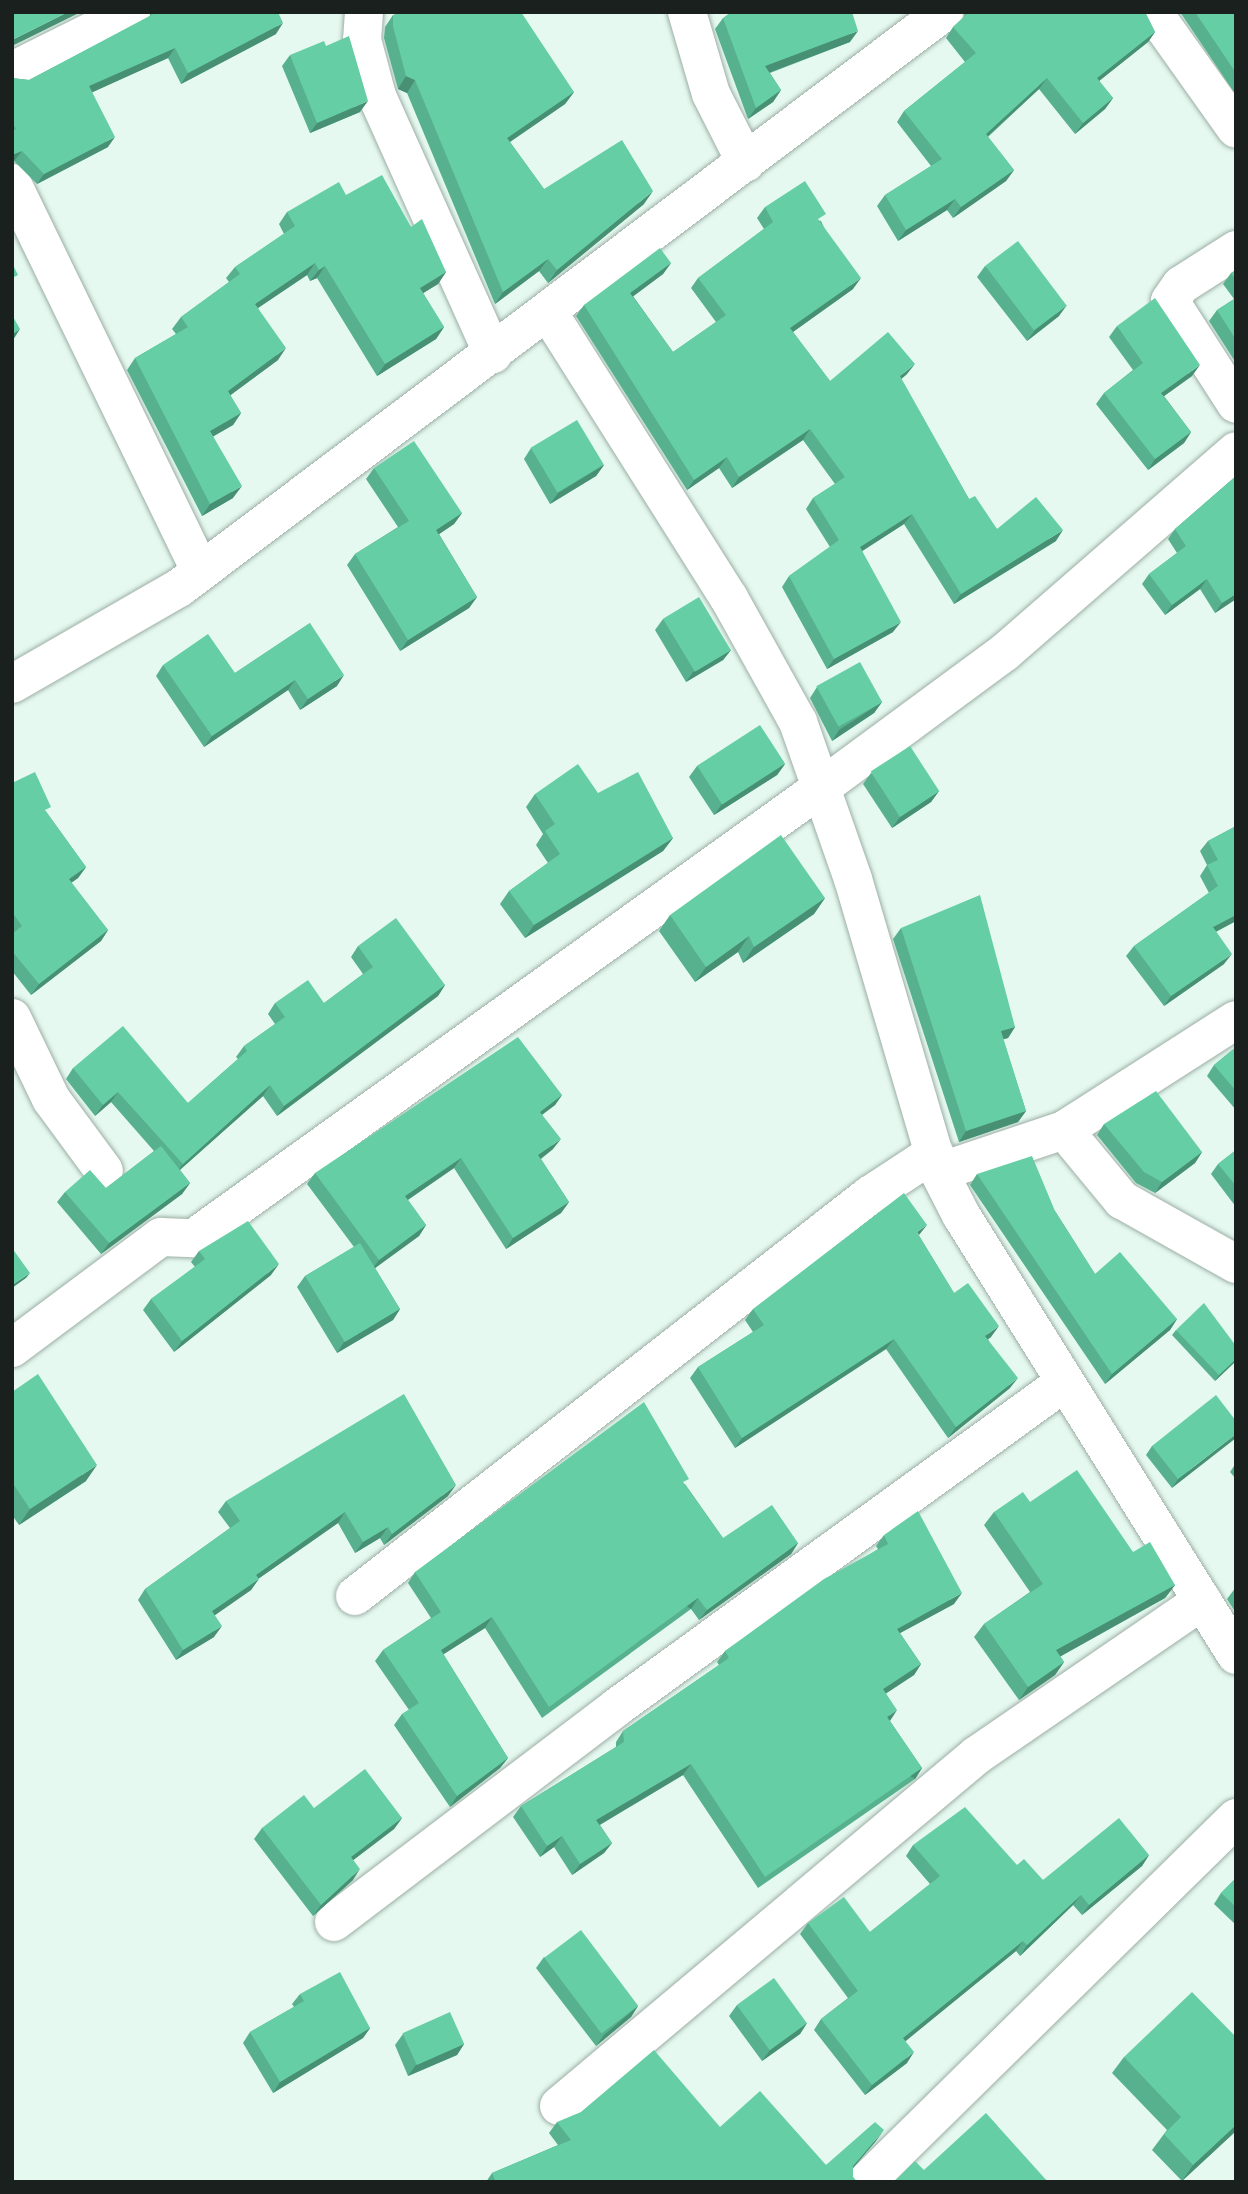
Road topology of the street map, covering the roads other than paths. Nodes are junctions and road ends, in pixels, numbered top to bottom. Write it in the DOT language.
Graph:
graph roads {
  1 [pos="131,12"];
  2 [pos="364,12"];
  3 [pos="687,12"];
  4 [pos="944,12"];
  5 [pos="1153,12"];
  6 [pos="12,72"];
  7 [pos="1236,129"];
  8 [pos="746,163"];
  9 [pos="12,183"];
  10 [pos="1236,250"];
  11 [pos="548,312"];
  12 [pos="493,354"];
  13 [pos="1236,404"];
  14 [pos="1236,451"];
  15 [pos="201,572"];
  16 [pos="12,684"];
  17 [pos="822,786"];
  18 [pos="12,1018"];
  19 [pos="1236,1020"];
  20 [pos="1064,1130"];
  21 [pos="936,1163"];
  22 [pos="104,1171"];
  23 [pos="1236,1264"];
  24 [pos="12,1348"];
  25 [pos="1065,1382"];
  26 [pos="355,1596"];
  27 [pos="1202,1601"];
  28 [pos="1236,1655"];
  29 [pos="1236,1818"];
  30 [pos="334,1922"];
  31 [pos="559,2106"];
  32 [pos="866,2182"];
  1 -- 6 [label="street"];
  2 -- 12 [label="street"];
  3 -- 8 [label="street"];
  4 -- 8 [label="street"];
  5 -- 7 [label="street"];
  8 -- 11 [label="street"];
  9 -- 15 [label="street"];
  10 -- 13 [label="street"];
  11 -- 12 [label="street"];
  11 -- 17 [label="street"];
  12 -- 15 [label="street"];
  14 -- 17 [label="street"];
  15 -- 16 [label="street"];
  17 -- 21 [label="street"];
  17 -- 24 [label="street"];
  18 -- 22 [label="street"];
  19 -- 20 [label="street"];
  20 -- 21 [label="street"];
  20 -- 23 [label="street"];
  21 -- 25 [label="street"];
  21 -- 26 [label="street"];
  25 -- 27 [label="street"];
  25 -- 30 [label="street"];
  27 -- 28 [label="street"];
  27 -- 31 [label="street"];
  29 -- 32 [label="street"];
}
